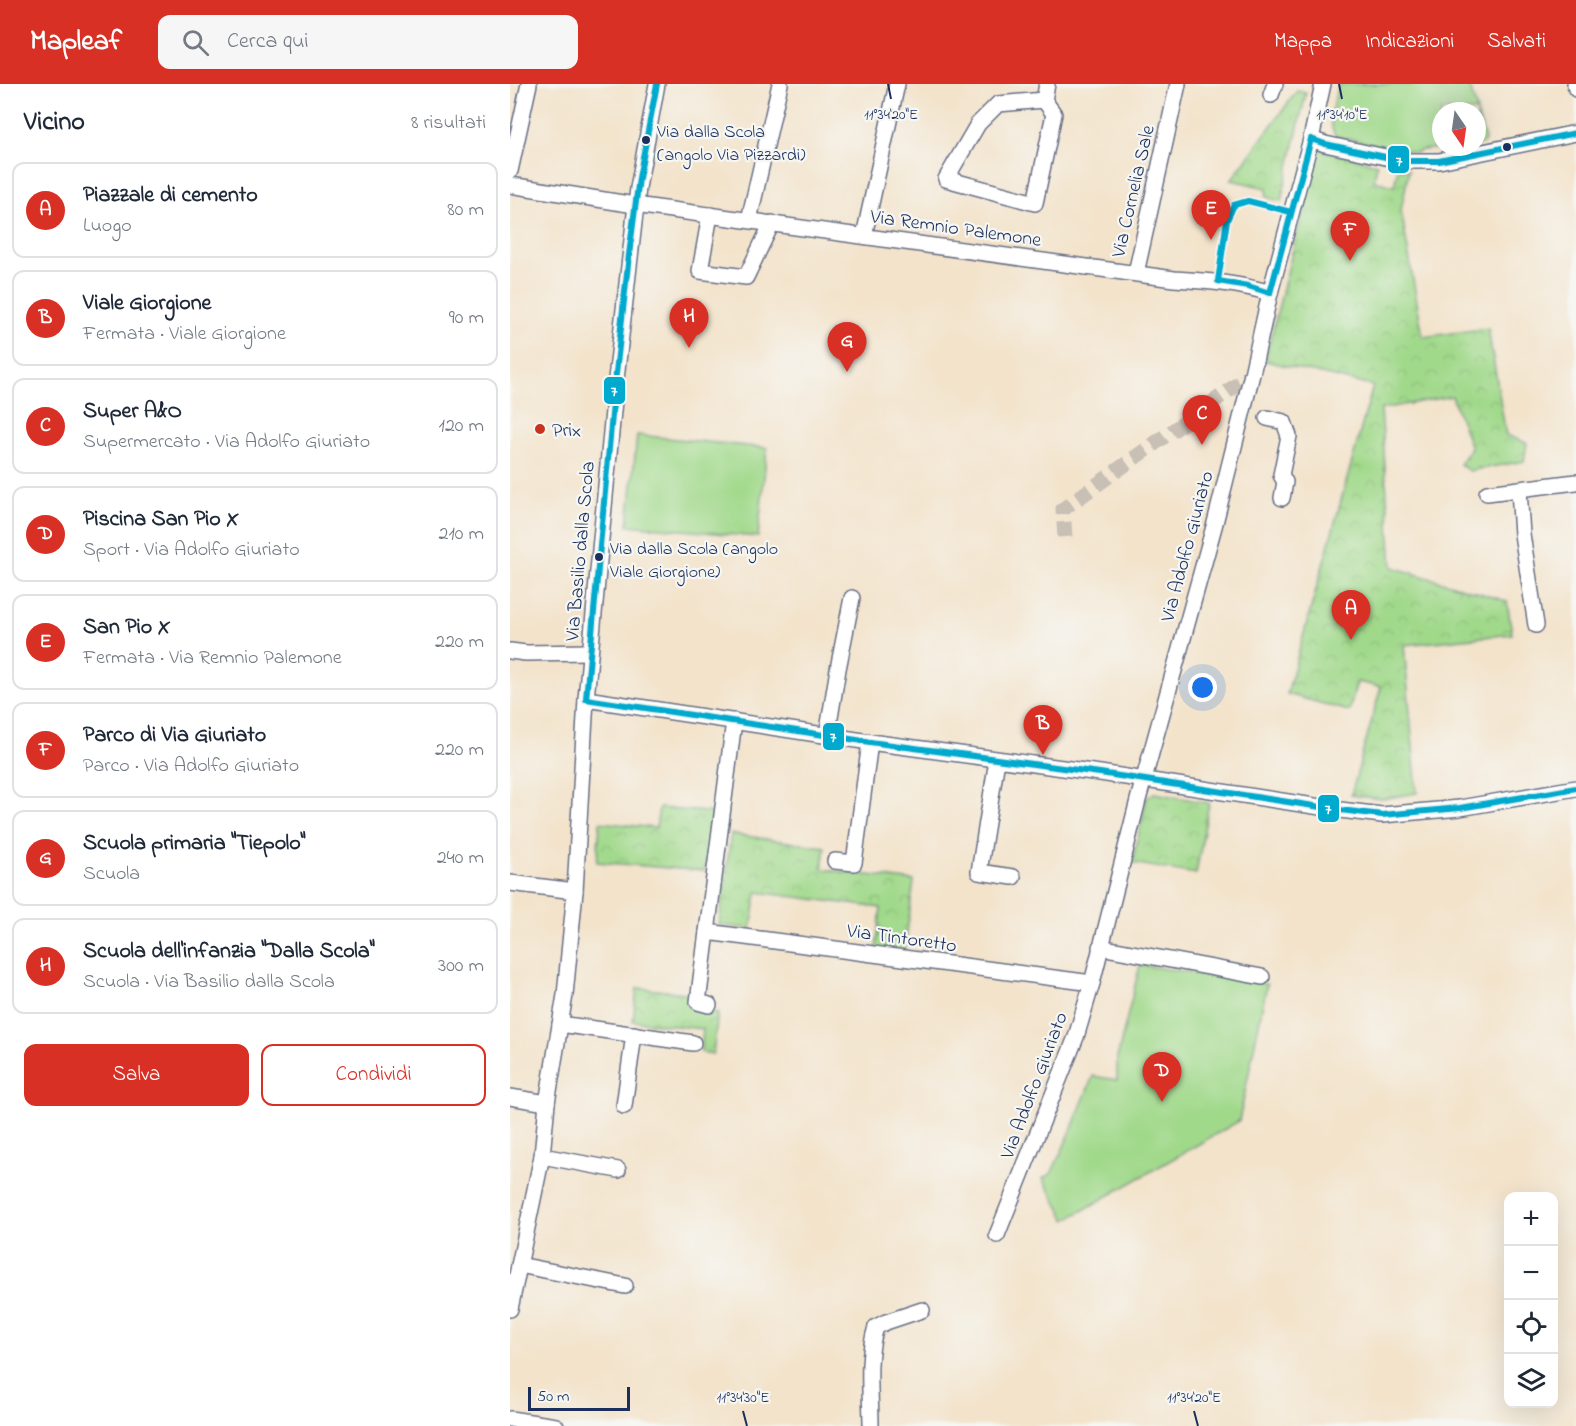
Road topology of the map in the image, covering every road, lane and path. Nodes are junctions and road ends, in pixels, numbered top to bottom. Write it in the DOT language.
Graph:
graph roads {
  1 [pos="529,84"];
  2 [pos="657,84"];
  3 [pos="780,84"];
  4 [pos="897,84"];
  5 [pos="1047,84"];
  6 [pos="1178,84"];
  7 [pos="1323,84"];
  8 [pos="1575,84"];
  9 [pos="1576,89"];
  10 [pos="1044,100"];
  11 [pos="1576,134"];
  12 [pos="1311,139"];
  13 [pos="510,171"];
  14 [pos="510,185"];
  15 [pos="635,205"];
  16 [pos="710,215"];
  17 [pos="749,220"];
  18 [pos="772,223"];
  19 [pos="864,236"];
  20 [pos="1136,273"];
  21 [pos="1270,293"];
  22 [pos="1267,418"];
  23 [pos="1576,482"];
  24 [pos="1518,490"];
  25 [pos="1487,493"];
  26 [pos="1282,498"];
  27 [pos="852,598"];
  28 [pos="1536,625"];
  29 [pos="510,651"];
  30 [pos="590,652"];
  31 [pos="586,699"];
  32 [pos="734,721"];
  33 [pos="827,735"];
  34 [pos="870,742"];
  35 [pos="996,760"];
  36 [pos="1143,781"];
  37 [pos="1576,788"];
  38 [pos="835,861"];
  39 [pos="1013,877"];
  40 [pos="510,883"];
  41 [pos="575,891"];
  42 [pos="707,932"];
  43 [pos="1100,947"];
  44 [pos="1262,977"];
  45 [pos="1092,983"];
  46 [pos="709,1005"];
  47 [pos="560,1024"];
  48 [pos="634,1034"];
  49 [pos="693,1043"];
  50 [pos="510,1097"];
  51 [pos="547,1103"];
  52 [pos="624,1106"];
  53 [pos="542,1156"];
  54 [pos="618,1170"];
  55 [pos="996,1236"];
  56 [pos="519,1265"];
  57 [pos="625,1286"];
  58 [pos="510,1309"];
  59 [pos="922,1310"];
  60 [pos="510,1419"];
  61 [pos="556,1426"];
  62 [pos="871,1426"];
  1 -- 13 [label="street"];
  2 -- 15 [label="street, Via Basilio dalla Scola"];
  3 -- 17 [label="street"];
  4 -- 19 [label="street"];
  5 -- 10 [label="street"];
  6 -- 20 [label="street, Via Cornelia Sale"];
  7 -- 12 [label="street, Via Adolfo Giuriato"];
  8 -- 9 [label="street"];
  10 -- 10 [label="street"];
  11 -- 12 [label="street"];
  12 -- 21 [label="street, Via Adolfo Giuriato"];
  14 -- 15 [label="street, Via Remnio Palemone"];
  15 -- 16 [label="street, Via Remnio Palemone"];
  15 -- 30 [label="street, Via Basilio dalla Scola"];
  16 -- 17 [label="street, Via Remnio Palemone"];
  16 -- 18 [label="street"];
  17 -- 18 [label="street, Via Remnio Palemone"];
  18 -- 19 [label="street, Via Remnio Palemone"];
  19 -- 20 [label="street, Via Remnio Palemone"];
  20 -- 21 [label="street, Via Remnio Palemone"];
  21 -- 36 [label="street, Via Adolfo Giuriato"];
  22 -- 26 [label="street"];
  23 -- 24 [label="street"];
  24 -- 25 [label="street"];
  24 -- 28 [label="street"];
  27 -- 33 [label="street"];
  29 -- 30 [label="street"];
  30 -- 31 [label="street, Via Basilio dalla Scola"];
  31 -- 32 [label="street"];
  31 -- 41 [label="street, Via Basilio dalla Scola"];
  32 -- 33 [label="street"];
  32 -- 42 [label="street"];
  33 -- 34 [label="street"];
  34 -- 35 [label="street"];
  34 -- 38 [label="street"];
  35 -- 36 [label="street"];
  35 -- 39 [label="street"];
  36 -- 37 [label="street"];
  36 -- 43 [label="street, Via Adolfo Giuriato"];
  40 -- 41 [label="street"];
  41 -- 47 [label="street, Via Basilio dalla Scola"];
  42 -- 45 [label="street, Via Tintoretto"];
  42 -- 46 [label="street"];
  43 -- 44 [label="street"];
  43 -- 45 [label="street, Via Adolfo Giuriato"];
  45 -- 55 [label="street, Via Adolfo Giuriato"];
  47 -- 48 [label="street"];
  47 -- 51 [label="street, Via Basilio dalla Scola"];
  48 -- 49 [label="street"];
  48 -- 52 [label="street"];
  50 -- 51 [label="street"];
  51 -- 53 [label="street, Via Basilio dalla Scola"];
  53 -- 54 [label="street"];
  53 -- 56 [label="street, Via Basilio dalla Scola"];
  56 -- 57 [label="street"];
  56 -- 58 [label="street, Via Basilio dalla Scola"];
  59 -- 62 [label="street"];
  60 -- 61 [label="street"];
}
